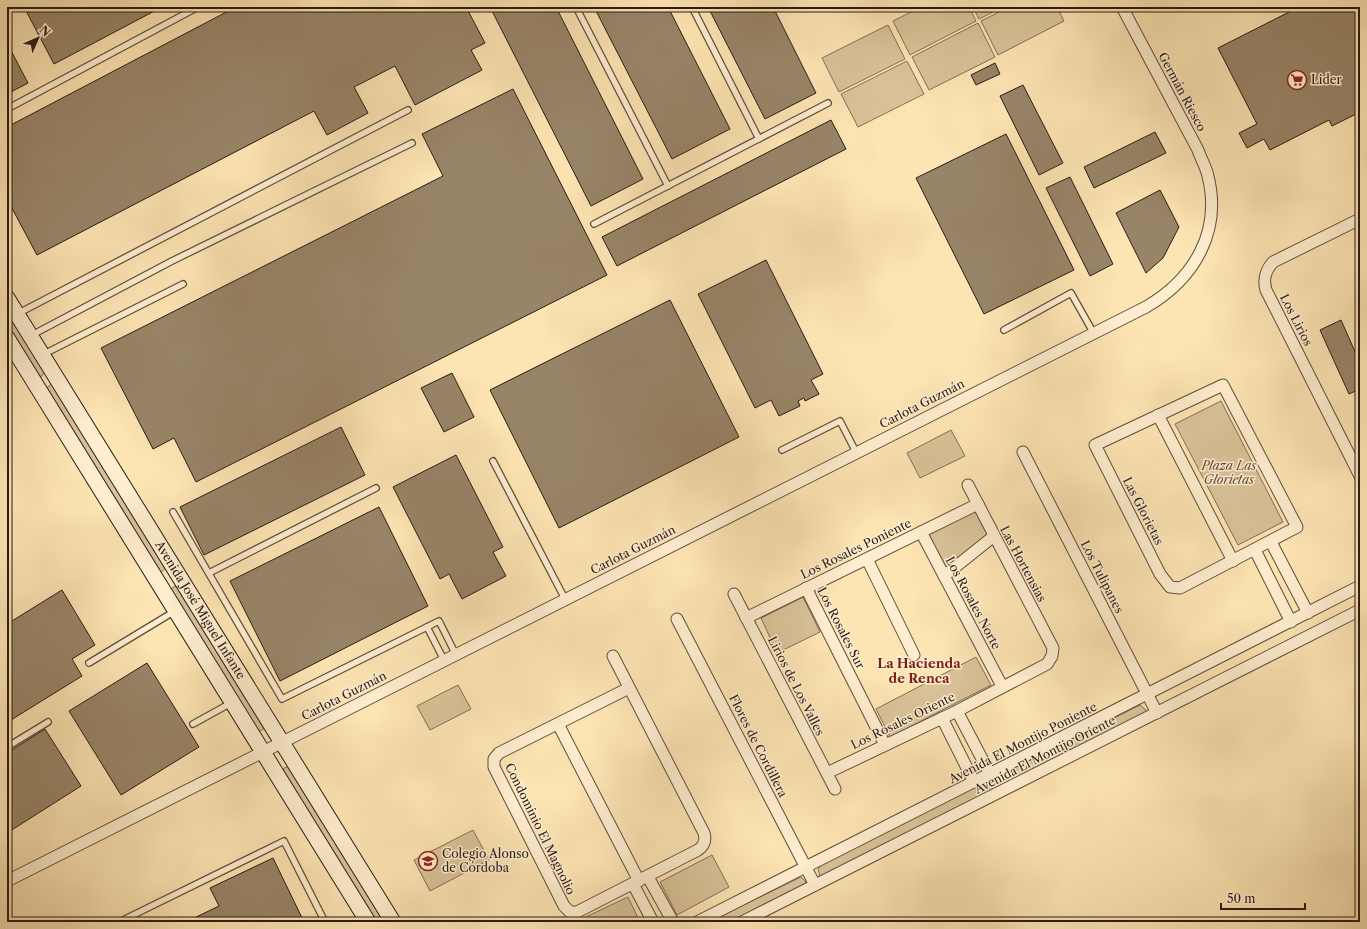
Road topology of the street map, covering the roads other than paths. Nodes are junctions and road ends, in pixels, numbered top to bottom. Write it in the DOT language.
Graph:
graph roads {
  1 [pos="198,7"];
  2 [pos="576,7"];
  3 [pos="692,7"];
  4 [pos="1122,7"];
  5 [pos="828,103"];
  6 [pos="7,108"];
  7 [pos="408,110"];
  8 [pos="760,139"];
  9 [pos="412,143"];
  10 [pos="668,186"];
  11 [pos="1211,192"];
  12 [pos="1360,219"];
  13 [pos="594,224"];
  14 [pos="183,284"];
  15 [pos="7,298"];
  16 [pos="16,314"];
  17 [pos="1004,330"];
  18 [pos="1093,332"];
  19 [pos="30,336"];
  20 [pos="9,346"];
  21 [pos="42,356"];
  22 [pos="1158,415"];
  23 [pos="782,450"];
  24 [pos="856,452"];
  25 [pos="1023,452"];
  26 [pos="493,461"];
  27 [pos="1360,476"];
  28 [pos="968,485"];
  29 [pos="376,488"];
  30 [pos="978,504"];
  31 [pos="173,512"];
  32 [pos="921,532"];
  33 [pos="994,536"];
  34 [pos="1271,542"];
  35 [pos="1255,550"];
  36 [pos="867,558"];
  37 [pos="1233,560"];
  38 [pos="176,571"];
  39 [pos="209,573"];
  40 [pos="944,576"];
  41 [pos="157,582"];
  42 [pos="1360,586"];
  43 [pos="806,588"];
  44 [pos="734,594"];
  45 [pos="565,599"];
  46 [pos="1360,610"];
  47 [pos="175,611"];
  48 [pos="1308,613"];
  49 [pos="746,618"];
  50 [pos="677,619"];
  51 [pos="1291,622"];
  52 [pos="427,626"];
  53 [pos="456,655"];
  54 [pos="914,655"];
  55 [pos="613,656"];
  56 [pos="1052,656"];
  57 [pos="444,660"];
  58 [pos="89,663"];
  59 [pos="1002,686"];
  60 [pos="629,688"];
  61 [pos="1147,695"];
  62 [pos="233,702"];
  63 [pos="957,711"];
  64 [pos="1157,713"];
  65 [pos="942,718"];
  66 [pos="48,722"];
  67 [pos="193,724"];
  68 [pos="558,724"];
  69 [pos="282,742"];
  70 [pos="885,745"];
  71 [pos="7,747"];
  72 [pos="263,752"];
  73 [pos="827,773"];
  74 [pos="990,774"];
  75 [pos="974,782"];
  76 [pos="835,789"];
  77 [pos="805,866"];
  78 [pos="7,881"];
  79 [pos="640,881"];
  80 [pos="815,885"];
  81 [pos="120,922"];
  82 [pos="325,922"];
  83 [pos="368,922"];
  84 [pos="393,922"];
  85 [pos="653,922"];
  86 [pos="673,922"];
  87 [pos="697,922"];
  88 [pos="742,922"];
  1 -- 6 [label="lane"];
  2 -- 10 [label="lane"];
  3 -- 8 [label="lane"];
  4 -- 11 [label="street, Germán Riesco"];
  5 -- 8 [label="lane"];
  7 -- 16 [label="lane"];
  8 -- 10 [label="lane"];
  9 -- 19 [label="lane"];
  10 -- 13 [label="lane"];
  11 -- 18 [label="street, Carlota Guzmán"];
  12 -- 27 [label="street, Los Lirios"];
  14 -- 21 [label="lane"];
  15 -- 16 [label="street, Avenida José Miguel Infante"];
  16 -- 19 [label="street, Avenida José Miguel Infante"];
  17 -- 18 [label="lane"];
  18 -- 24 [label="street, Carlota Guzmán"];
  19 -- 21 [label="street, Avenida José Miguel Infante"];
  20 -- 41 [label="street, Avenida José Miguel Infante"];
  21 -- 38 [label="street, Avenida José Miguel Infante"];
  22 -- 34 [label="street, Las Glorietas"];
  22 -- 37 [label="street"];
  22 -- 37 [label="street, Las Glorietas"];
  23 -- 24 [label="lane"];
  24 -- 45 [label="street, Carlota Guzmán"];
  25 -- 61 [label="street, Los Tulipanes"];
  26 -- 45 [label="lane"];
  28 -- 30 [label="street, Las Hortensias"];
  29 -- 39 [label="lane"];
  30 -- 32 [label="street, Los Rosales Poniente"];
  30 -- 33 [label="street, Las Hortensias"];
  31 -- 39 [label="lane"];
  32 -- 36 [label="street, Los Rosales Poniente"];
  32 -- 40 [label="street, Los Rosales Norte"];
  33 -- 40 [label="street"];
  33 -- 56 [label="street, Las Hortensias"];
  34 -- 35 [label="street, Las Glorietas"];
  34 -- 48 [label="street"];
  35 -- 37 [label="street, Las Glorietas"];
  35 -- 51 [label="street"];
  36 -- 43 [label="street, Los Rosales Poniente"];
  36 -- 54 [label="street"];
  38 -- 41 [label="street"];
  38 -- 69 [label="street, Avenida José Miguel Infante"];
  39 -- 52 [label="lane"];
  40 -- 59 [label="street, Los Rosales Norte"];
  41 -- 47 [label="street, Avenida José Miguel Infante"];
  42 -- 48 [label="street, Avenida El Montijo Poniente"];
  43 -- 49 [label="street, Los Rosales Poniente"];
  43 -- 70 [label="street, Los Rosales Sur"];
  44 -- 49 [label="street, Lirios de Los Valles"];
  45 -- 53 [label="street, Carlota Guzmán"];
  46 -- 64 [label="street, Avenida El Montijo Oriente"];
  47 -- 58 [label="lane"];
  47 -- 62 [label="street, Avenida José Miguel Infante"];
  48 -- 51 [label="street, Avenida El Montijo Poniente"];
  49 -- 73 [label="street, Lirios de Los Valles"];
  50 -- 77 [label="street, Flores de Cordillera"];
  51 -- 61 [label="street, Avenida El Montijo Poniente"];
  52 -- 53 [label="lane"];
  52 -- 57 [label="lane"];
  53 -- 57 [label="street, Carlota Guzmán"];
  55 -- 60 [label="street, Condominio El Magnolio"];
  56 -- 59 [label="street, Los Rosales Oriente"];
  57 -- 69 [label="street, Carlota Guzmán"];
  59 -- 63 [label="street, Los Rosales Oriente"];
  60 -- 68 [label="street, Condominio El Magnolio"];
  60 -- 79 [label="street, Condominio El Magnolio"];
  61 -- 64 [label="street, Los Tulipanes"];
  61 -- 74 [label="street, Avenida El Montijo Poniente"];
  62 -- 67 [label="lane"];
  62 -- 72 [label="street, Avenida José Miguel Infante"];
  63 -- 65 [label="street, Los Rosales Oriente"];
  63 -- 74 [label="street"];
  64 -- 80 [label="street, Avenida El Montijo Oriente"];
  65 -- 70 [label="street, Los Rosales Oriente"];
  65 -- 75 [label="street"];
  66 -- 71 [label="lane"];
  68 -- 79 [label="street"];
  68 -- 79 [label="street, Condominio El Magnolio"];
  69 -- 72 [label="street, Carlota Guzmán"];
  69 -- 84 [label="street, Avenida José Miguel Infante"];
  70 -- 73 [label="street, Los Rosales Oriente"];
  72 -- 78 [label="street, Carlota Guzmán"];
  72 -- 83 [label="street, Avenida José Miguel Infante"];
  73 -- 76 [label="street, Lirios de Los Valles"];
  74 -- 75 [label="street, Avenida El Montijo Poniente"];
  75 -- 77 [label="street, Avenida El Montijo Poniente"];
  77 -- 80 [label="street, Flores de Cordillera"];
  77 -- 87 [label="street, Avenida El Montijo Poniente"];
  79 -- 85 [label="street"];
  79 -- 86 [label="street"];
  80 -- 88 [label="street, Avenida El Montijo Oriente"];
  81 -- 82 [label="lane"];
}
